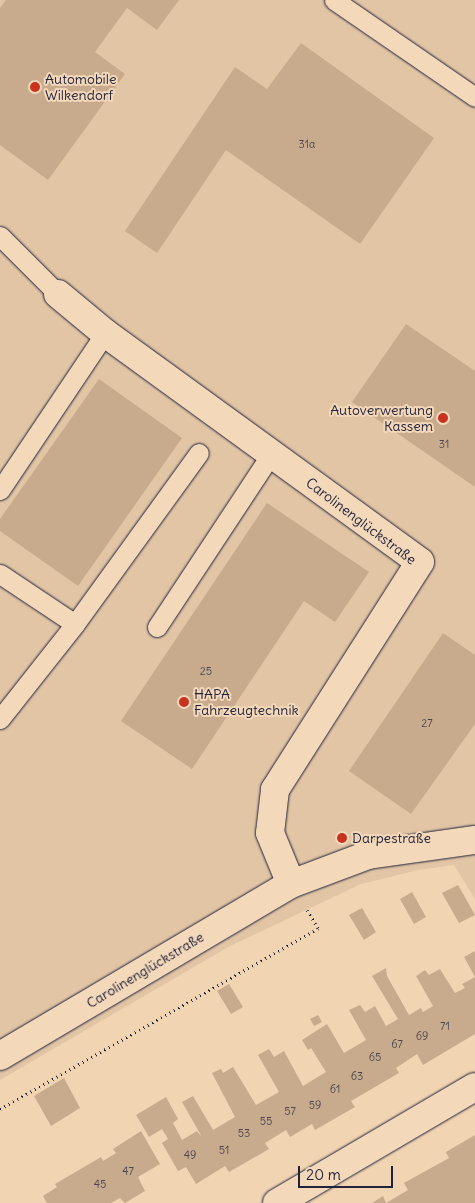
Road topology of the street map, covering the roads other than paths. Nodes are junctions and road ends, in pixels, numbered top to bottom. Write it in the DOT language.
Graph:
graph roads {
  1 [pos="334,0"];
  2 [pos="474,95"];
  3 [pos="0,236"];
  4 [pos="58,294"];
  5 [pos="105,333"];
  6 [pos="199,453"];
  7 [pos="271,454"];
  8 [pos="0,490"];
  9 [pos="0,574"];
  10 [pos="75,624"];
  11 [pos="157,627"];
  12 [pos="0,719"];
  13 [pos="475,840"];
  14 [pos="291,884"];
  15 [pos="0,1056"];
  16 [pos="475,1087"];
  17 [pos="277,1203"];
  1 -- 2 [label="lane"];
  3 -- 4 [label="lane"];
  4 -- 5 [label="street, Carolinenglückstraße"];
  5 -- 7 [label="street, Carolinenglückstraße"];
  5 -- 8 [label="lane"];
  6 -- 10 [label="lane"];
  7 -- 11 [label="lane"];
  7 -- 14 [label="street, Carolinenglückstraße"];
  9 -- 10 [label="lane"];
  10 -- 12 [label="lane"];
  13 -- 14 [label="street, Carolinenglückstraße"];
  14 -- 15 [label="street, Carolinenglückstraße"];
  16 -- 17 [label="street"];
}
